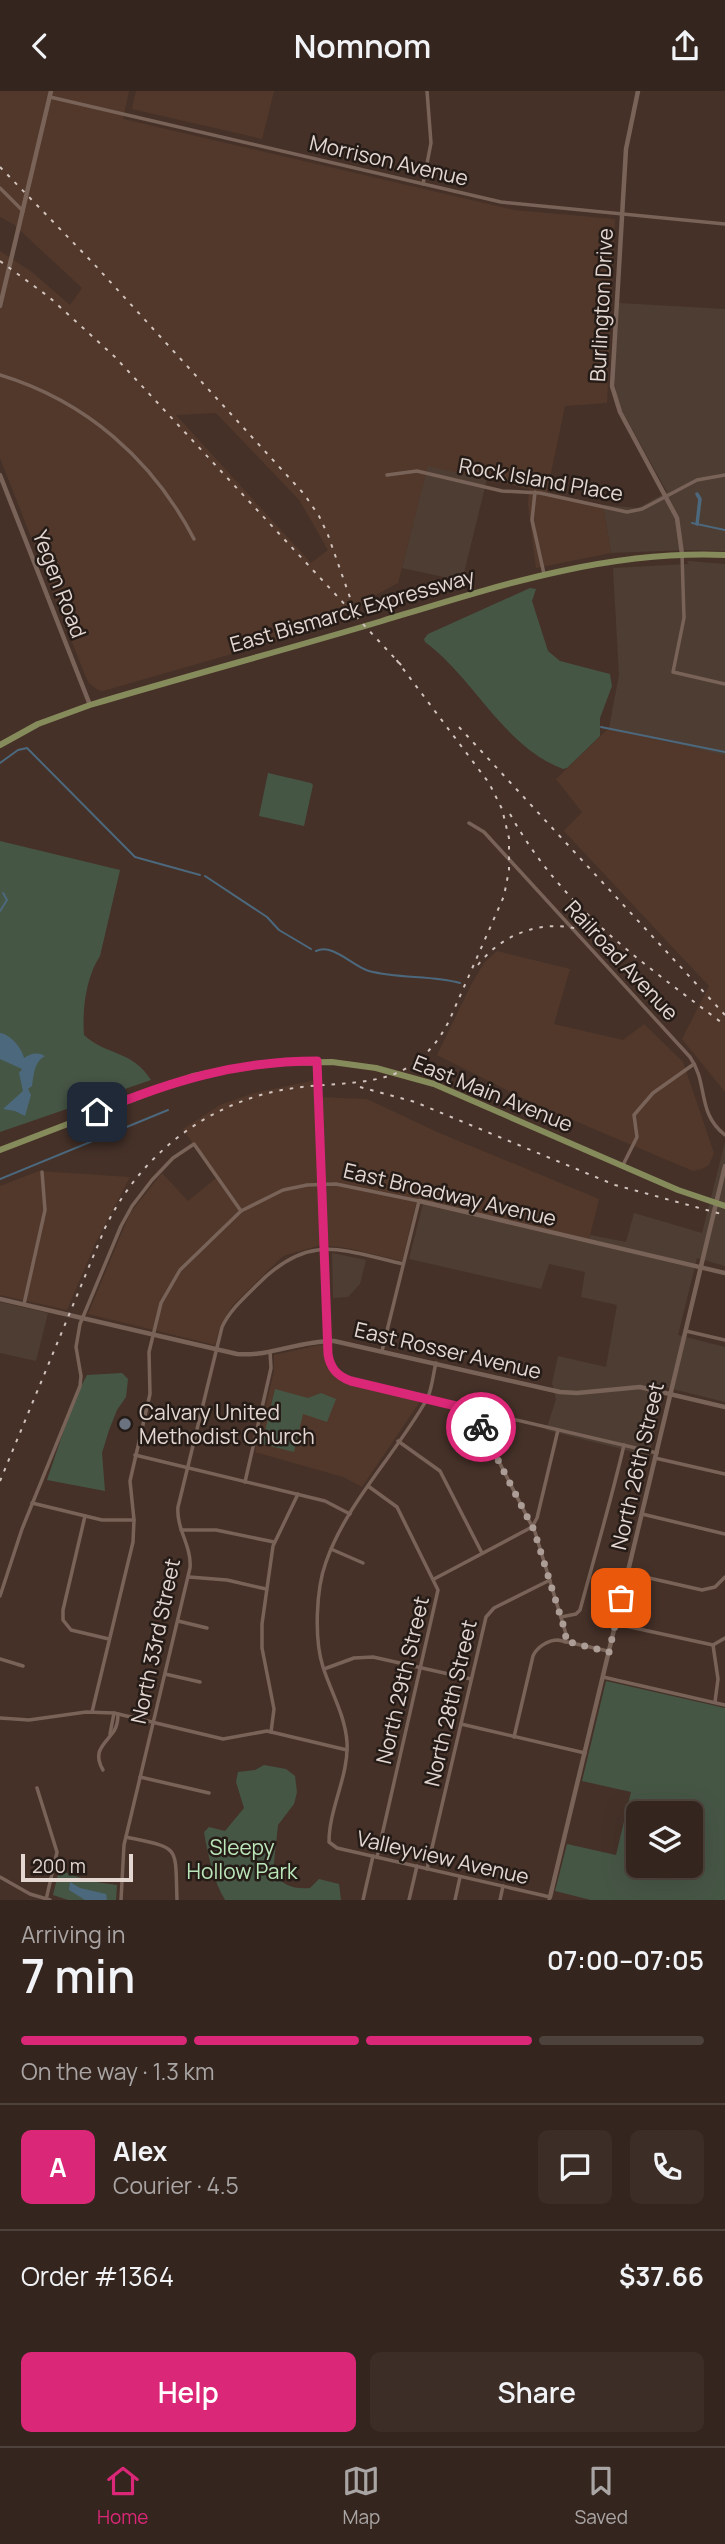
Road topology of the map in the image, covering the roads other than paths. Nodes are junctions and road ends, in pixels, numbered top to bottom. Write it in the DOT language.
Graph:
graph roads {
  1 [pos="427,91"];
  2 [pos="638,91"];
  3 [pos="51,94"];
  4 [pos="423,184"];
  5 [pos="0,188"];
  6 [pos="23,211"];
  7 [pos="621,214"];
  8 [pos="725,224"];
  9 [pos="0,306"];
  10 [pos="0,375"];
  11 [pos="0,475"];
  12 [pos="387,475"];
  13 [pos="725,475"];
  14 [pos="535,492"];
  15 [pos="666,496"];
  16 [pos="194,540"];
  17 [pos="682,554"];
  18 [pos="725,555"];
  19 [pos="544,574"];
  20 [pos="725,684"];
  21 [pos="90,705"];
  22 [pos="0,745"];
  23 [pos="469,823"];
  24 [pos="317,1061"];
  25 [pos="694,1063"];
  26 [pos="725,1135"];
  27 [pos="0,1150"];
  28 [pos="622,1166"];
  29 [pos="725,1166"];
  30 [pos="42,1173"];
  31 [pos="321,1183"];
  32 [pos="419,1201"];
  33 [pos="716,1203"];
  34 [pos="725,1206"];
  35 [pos="241,1211"];
  36 [pos="324,1248"];
  37 [pos="403,1264"];
  38 [pos="701,1267"];
  39 [pos="725,1273"];
  40 [pos="0,1299"];
  41 [pos="24,1304"];
  42 [pos="81,1318"];
  43 [pos="686,1330"];
  44 [pos="153,1334"];
  45 [pos="725,1340"];
  46 [pos="327,1341"];
  47 [pos="216,1349"];
  48 [pos="382,1351"];
  49 [pos="270,1352"];
  50 [pos="436,1363"];
  51 [pos="671,1393"];
  52 [pos="428,1399"];
  53 [pos="725,1407"];
  54 [pos="473,1410"];
  55 [pos="558,1430"];
  56 [pos="398,1441"];
  57 [pos="624,1445"];
  58 [pos="135,1455"];
  59 [pos="656,1455"];
  60 [pos="188,1468"];
  61 [pos="725,1474"];
  62 [pos="245,1482"];
  63 [pos="368,1486"];
  64 [pos="298,1494"];
  65 [pos="32,1503"];
  66 [pos="350,1514"];
  67 [pos="642,1514"];
  68 [pos="85,1515"];
  69 [pos="134,1520"];
  70 [pos="532,1527"];
  71 [pos="181,1530"];
  72 [pos="725,1534"];
  73 [pos="274,1542"];
  74 [pos="331,1549"];
  75 [pos="482,1553"];
  76 [pos="363,1563"];
  77 [pos="627,1573"];
  78 [pos="188,1577"];
  79 [pos="725,1577"];
  80 [pos="434,1579"];
  81 [pos="550,1580"];
  82 [pos="266,1589"];
  83 [pos="0,1595"];
  84 [pos="561,1617"];
  85 [pos="177,1621"];
  86 [pos="615,1623"];
  87 [pos="207,1628"];
  88 [pos="725,1638"];
  89 [pos="110,1640"];
  90 [pos="565,1641"];
  91 [pos="713,1646"];
  92 [pos="609,1652"];
  93 [pos="0,1660"];
  94 [pos="23,1666"];
  95 [pos="421,1668"];
  96 [pos="323,1669"];
  97 [pos="165,1674"];
  98 [pos="603,1677"];
  99 [pos="471,1679"];
  100 [pos="200,1682"];
  101 [pos="715,1703"];
  102 [pos="725,1705"];
  103 [pos="92,1712"];
  104 [pos="116,1714"];
  105 [pos="0,1718"];
  106 [pos="153,1722"];
  107 [pos="461,1724"];
  108 [pos="271,1732"];
  109 [pos="514,1737"];
  110 [pos="347,1750"];
  111 [pos="584,1753"];
  112 [pos="103,1770"];
  113 [pos="140,1777"];
  114 [pos="37,1788"];
  115 [pos="209,1793"];
  116 [pos="126,1837"];
  117 [pos="375,1857"];
  118 [pos="416,1866"];
  119 [pos="427,1869"];
  120 [pos="0,1877"];
  121 [pos="460,1877"];
  122 [pos="503,1887"];
  123 [pos="549,1899"];
  124 [pos="48,1900"];
  125 [pos="121,1900"];
  126 [pos="177,1900"];
  127 [pos="363,1900"];
  128 [pos="409,1900"];
  129 [pos="455,1900"];
  130 [pos="500,1900"];
  1 -- 4 [label="street"];
  2 -- 7 [label="street, Burlington Drive"];
  3 -- 4 [label="street, Morrison Avenue"];
  3 -- 6 [label="street"];
  4 -- 7 [label="street, Morrison Avenue"];
  5 -- 6 [label="street"];
  6 -- 9 [label="street"];
  7 -- 8 [label="street, Morrison Avenue"];
  7 -- 15 [label="street, Burlington Drive"];
  10 -- 16 [label="street"];
  11 -- 21 [label="street, Yegen Road"];
  12 -- 14 [label="street, Rock Island Place"];
  13 -- 15 [label="street, Rock Island Place"];
  14 -- 15 [label="street, Rock Island Place"];
  14 -- 19 [label="street"];
  15 -- 17 [label="street, Burlington Drive"];
  17 -- 18 [label="main road, East Bismarck Expressway"];
  17 -- 19 [label="main road, East Bismarck Expressway"];
  17 -- 20 [label="street, Burlington Drive"];
  19 -- 21 [label="main road, East Bismarck Expressway"];
  21 -- 22 [label="main road, East Bismarck Expressway"];
  23 -- 25 [label="street, Railroad Avenue"];
  24 -- 27 [label="main road, East Main Avenue"];
  24 -- 28 [label="main road, East Main Avenue"];
  24 -- 31 [label="street"];
  25 -- 26 [label="street, Railroad Avenue"];
  25 -- 28 [label="street"];
  28 -- 33 [label="main road, East Main Avenue"];
  29 -- 33 [label="street, North 26th Street"];
  30 -- 41 [label="street"];
  31 -- 32 [label="street, East Broadway Avenue"];
  31 -- 35 [label="street, East Broadway Avenue"];
  31 -- 36 [label="street"];
  32 -- 37 [label="street"];
  32 -- 38 [label="street, East Broadway Avenue"];
  33 -- 34 [label="main road, East Main Avenue"];
  33 -- 38 [label="street, North 26th Street"];
  35 -- 42 [label="street"];
  35 -- 44 [label="street, East Broadway Avenue"];
  36 -- 37 [label="street"];
  36 -- 46 [label="street"];
  36 -- 47 [label="street, North 33rd Street"];
  37 -- 48 [label="street"];
  38 -- 39 [label="street, East Broadway Avenue"];
  38 -- 43 [label="street, North 26th Street"];
  40 -- 41 [label="street, East Rosser Avenue"];
  41 -- 42 [label="street, East Rosser Avenue"];
  42 -- 44 [label="street, East Rosser Avenue"];
  42 -- 65 [label="street"];
  43 -- 45 [label="street"];
  43 -- 51 [label="street, North 26th Street"];
  44 -- 47 [label="street, East Rosser Avenue"];
  44 -- 58 [label="street, East Broadway Avenue"];
  46 -- 48 [label="street, East Rosser Avenue"];
  46 -- 49 [label="street, East Rosser Avenue"];
  46 -- 52 [label="street"];
  47 -- 49 [label="street, East Rosser Avenue"];
  47 -- 60 [label="street, North 33rd Street"];
  48 -- 50 [label="street, East Rosser Avenue"];
  49 -- 62 [label="street"];
  50 -- 51 [label="street, East Rosser Avenue"];
  50 -- 52 [label="street"];
  51 -- 53 [label="street, East Rosser Avenue"];
  51 -- 59 [label="street, North 26th Street"];
  52 -- 54 [label="street"];
  52 -- 56 [label="street"];
  54 -- 55 [label="street"];
  54 -- 70 [label="street"];
  55 -- 57 [label="street"];
  55 -- 70 [label="street"];
  56 -- 63 [label="street"];
  56 -- 75 [label="street"];
  57 -- 59 [label="street"];
  57 -- 84 [label="street"];
  58 -- 60 [label="street"];
  58 -- 69 [label="street, East Broadway Avenue"];
  59 -- 61 [label="street"];
  59 -- 67 [label="street, North 26th Street"];
  60 -- 62 [label="street"];
  60 -- 71 [label="street, North 33rd Street"];
  62 -- 64 [label="street"];
  63 -- 66 [label="street"];
  63 -- 80 [label="street"];
  64 -- 66 [label="street"];
  64 -- 73 [label="street"];
  65 -- 68 [label="street"];
  65 -- 83 [label="street"];
  66 -- 74 [label="street"];
  67 -- 72 [label="street"];
  67 -- 77 [label="street, North 26th Street"];
  68 -- 69 [label="street"];
  68 -- 89 [label="street"];
  69 -- 89 [label="street, East Broadway Avenue"];
  70 -- 75 [label="street, North 29th Street"];
  70 -- 81 [label="street"];
  71 -- 73 [label="street"];
  71 -- 78 [label="street, North 33rd Street"];
  73 -- 82 [label="street"];
  74 -- 76 [label="street"];
  74 -- 96 [label="street"];
  75 -- 80 [label="street, North 29th Street"];
  77 -- 79 [label="street"];
  77 -- 86 [label="street, North 26th Street"];
  78 -- 82 [label="street"];
  78 -- 85 [label="street, North 33rd Street"];
  80 -- 95 [label="street, North 29th Street"];
  81 -- 84 [label="street"];
  81 -- 99 [label="street, North 28th Street"];
  82 -- 108 [label="street"];
  84 -- 90 [label="street"];
  85 -- 87 [label="street"];
  85 -- 97 [label="street, North 33rd Street"];
  86 -- 91 [label="street"];
  86 -- 92 [label="street, North 26th Street"];
  88 -- 91 [label="street"];
  89 -- 103 [label="street, East Broadway Avenue"];
  90 -- 92 [label="street"];
  90 -- 109 [label="street"];
  91 -- 101 [label="street"];
  92 -- 98 [label="street, North 26th Street"];
  93 -- 94 [label="street"];
  95 -- 96 [label="street"];
  95 -- 99 [label="street"];
  95 -- 117 [label="street, North 29th Street"];
  96 -- 110 [label="street"];
  97 -- 100 [label="street"];
  97 -- 106 [label="street, North 33rd Street"];
  98 -- 101 [label="street"];
  98 -- 111 [label="street, North 26th Street"];
  99 -- 107 [label="street, North 28th Street"];
  101 -- 102 [label="street"];
  103 -- 104 [label="street"];
  103 -- 105 [label="street"];
  104 -- 106 [label="street"];
  104 -- 112 [label="street"];
  106 -- 108 [label="street"];
  106 -- 113 [label="street, North 33rd Street"];
  107 -- 109 [label="street"];
  107 -- 119 [label="street, North 28th Street"];
  108 -- 110 [label="street"];
  109 -- 111 [label="street"];
  110 -- 117 [label="street, Valleyview Avenue"];
  111 -- 123 [label="street, North 26th Street"];
  113 -- 115 [label="street"];
  113 -- 116 [label="street, North 33rd Street"];
  114 -- 124 [label="street"];
  116 -- 125 [label="street, North 33rd Street"];
  116 -- 126 [label="street"];
  117 -- 118 [label="street, Valleyview Avenue"];
  117 -- 127 [label="street, North 29th Street"];
  118 -- 119 [label="street, Valleyview Avenue"];
  118 -- 128 [label="street"];
  119 -- 121 [label="street, Valleyview Avenue"];
  120 -- 124 [label="street"];
  121 -- 122 [label="street, Valleyview Avenue"];
  121 -- 129 [label="street"];
  122 -- 123 [label="street, Valleyview Avenue"];
  122 -- 130 [label="street"];
}
